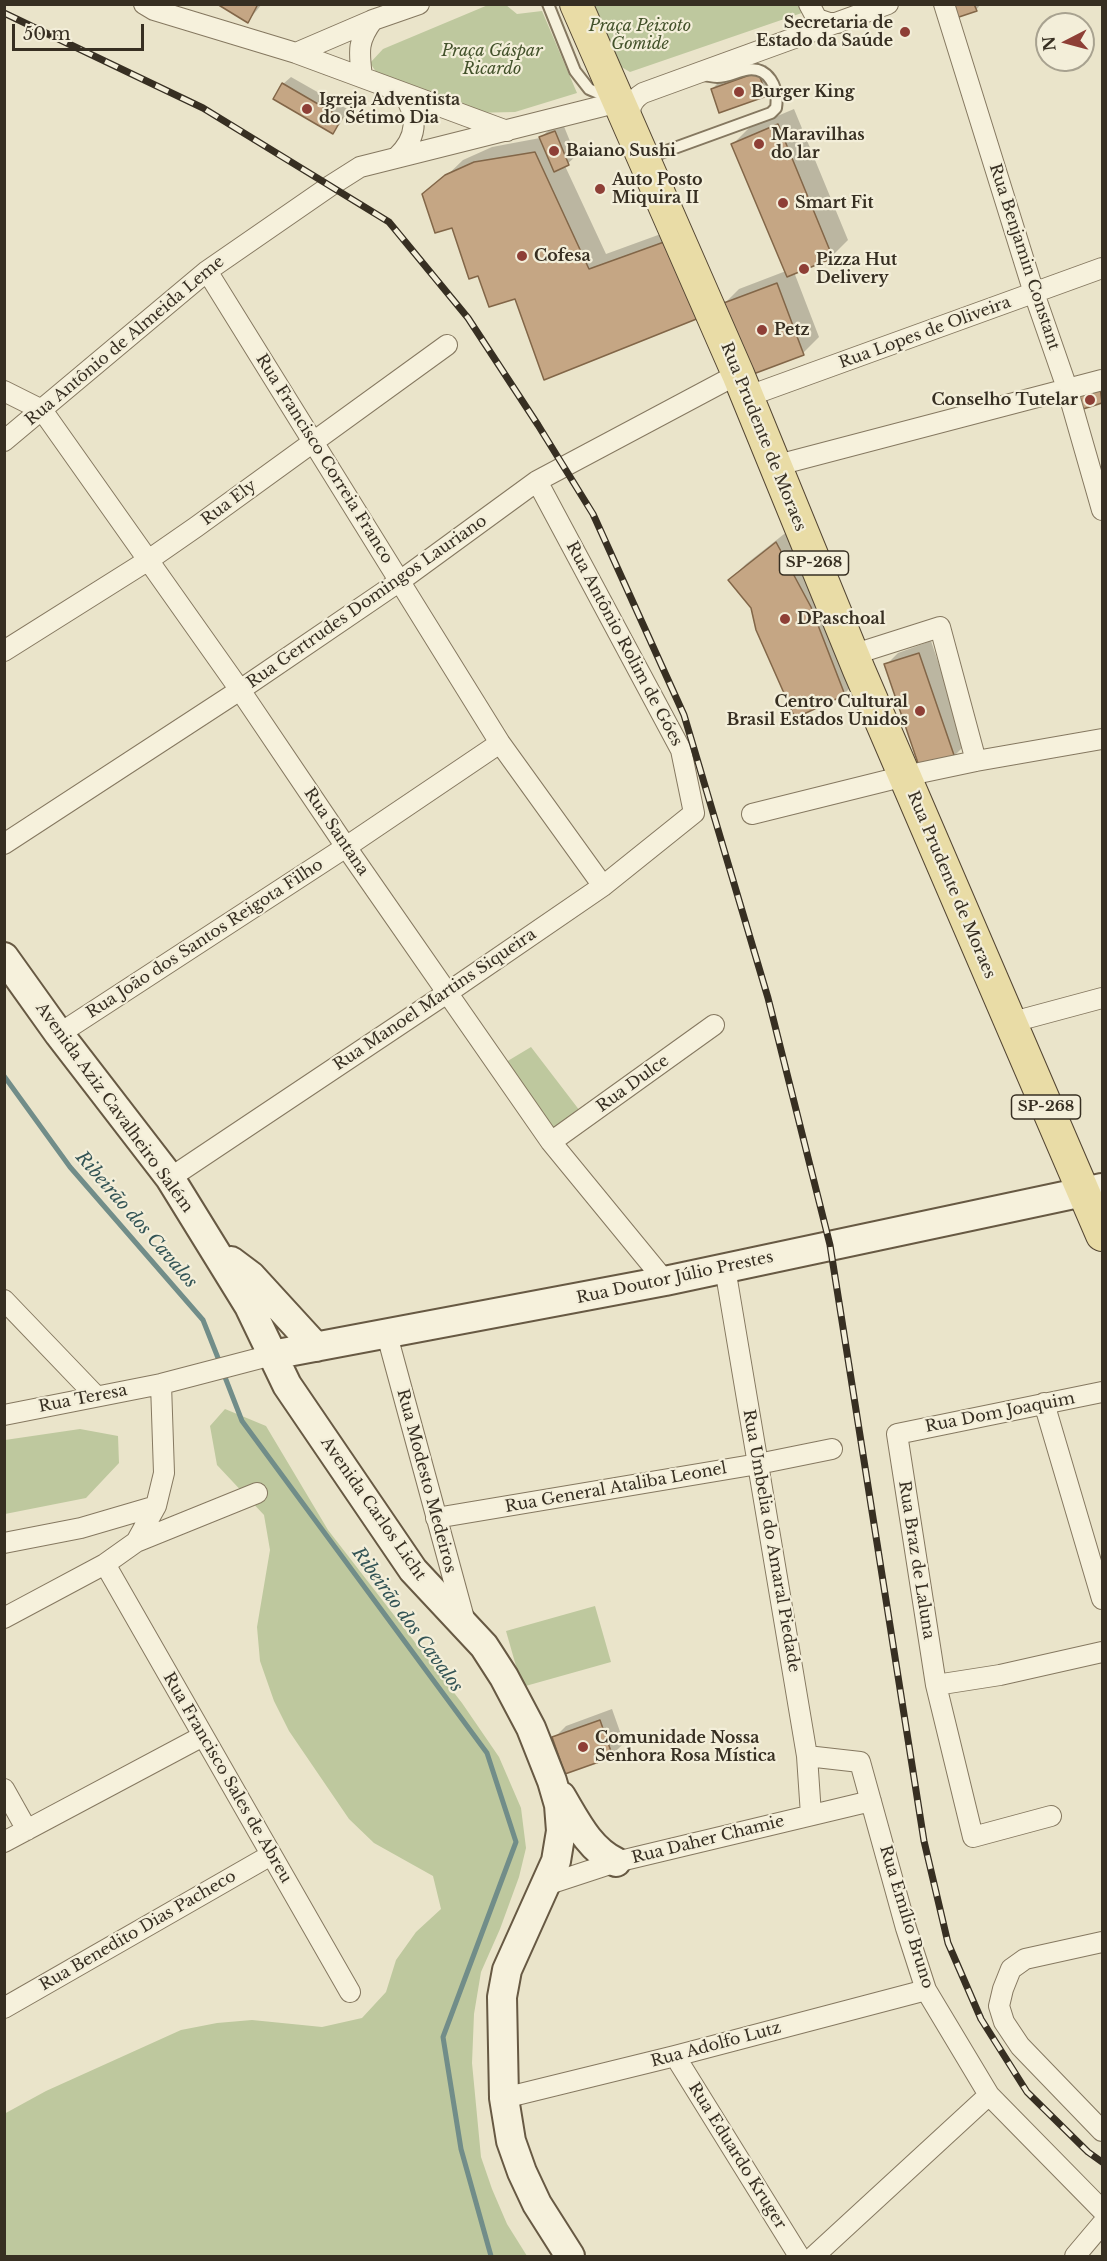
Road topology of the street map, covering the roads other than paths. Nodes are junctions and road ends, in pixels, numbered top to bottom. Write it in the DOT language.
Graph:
graph roads {
  1 [pos="144,4"];
  2 [pos="176,4"];
  3 [pos="419,4"];
  4 [pos="548,4"];
  5 [pos="576,4"];
  6 [pos="888,4"];
  7 [pos="944,4"];
  8 [pos="811,9"];
  9 [pos="373,20"];
  10 [pos="838,23"];
  11 [pos="213,27"];
  12 [pos="791,40"];
  13 [pos="296,53"];
  14 [pos="697,74"];
  15 [pos="362,77"];
  16 [pos="403,93"];
  17 [pos="625,100"];
  18 [pos="507,131"];
  19 [pos="397,157"];
  20 [pos="644,159"];
  21 [pos="1102,268"];
  22 [pos="207,270"];
  23 [pos="1034,293"];
  24 [pos="447,345"];
  25 [pos="1102,380"];
  26 [pos="742,386"];
  27 [pos="1067,388"];
  28 [pos="4,391"];
  29 [pos="42,410"];
  30 [pos="4,441"];
  31 [pos="312,441"];
  32 [pos="774,466"];
  33 [pos="537,481"];
  34 [pos="1102,510"];
  35 [pos="147,561"];
  36 [pos="400,581"];
  37 [pos="4,651"];
  38 [pos="852,655"];
  39 [pos="240,690"];
  40 [pos="1102,739"];
  41 [pos="500,743"];
  42 [pos="976,761"];
  43 [pos="905,776"];
  44 [pos="694,813"];
  45 [pos="752,814"];
  46 [pos="4,844"];
  47 [pos="346,848"];
  48 [pos="603,885"];
  49 [pos="4,957"];
  50 [pos="447,993"];
  51 [pos="1102,998"];
  52 [pos="1009,1023"];
  53 [pos="714,1025"];
  54 [pos="59,1034"];
  55 [pos="551,1142"];
  56 [pos="170,1178"];
  57 [pos="1093,1190"];
  58 [pos="1102,1235"];
  59 [pos="215,1248"];
  60 [pos="725,1268"];
  61 [pos="665,1281"];
  62 [pos="4,1300"];
  63 [pos="387,1335"];
  64 [pos="316,1347"];
  65 [pos="259,1358"];
  66 [pos="161,1384"];
  67 [pos="1102,1392"];
  68 [pos="96,1396"];
  69 [pos="1044,1403"];
  70 [pos="4,1415"];
  71 [pos="897,1434"];
  72 [pos="832,1449"];
  73 [pos="758,1464"];
  74 [pos="257,1493"];
  75 [pos="156,1506"];
  76 [pos="436,1518"];
  77 [pos="136,1542"];
  78 [pos="4,1543"];
  79 [pos="105,1564"];
  80 [pos="1102,1599"];
  81 [pos="4,1618"];
  82 [pos="466,1626"];
  83 [pos="1102,1653"];
  84 [pos="936,1685"];
  85 [pos="203,1736"];
  86 [pos="807,1756"];
  87 [pos="552,1781"];
  88 [pos="4,1789"];
  89 [pos="871,1801"];
  90 [pos="811,1815"];
  91 [pos="1051,1816"];
  92 [pos="27,1830"];
  93 [pos="4,1842"];
  94 [pos="271,1855"];
  95 [pos="616,1862"];
  96 [pos="546,1885"];
  97 [pos="1102,1942"];
  98 [pos="926,1990"];
  99 [pos="350,1992"];
  100 [pos="4,2008"];
  101 [pos="675,2056"];
  102 [pos="989,2095"];
  103 [pos="504,2098"];
  104 [pos="1102,2131"];
  105 [pos="1102,2210"];
  106 [pos="1102,2224"];
  107 [pos="570,2256"];
  108 [pos="799,2256"];
  109 [pos="814,2256"];
  110 [pos="1075,2256"];
  1 -- 11 [label="street"];
  2 -- 11 [label="street"];
  3 -- 9 [label="street"];
  4 -- 17 [label="lane"];
  5 -- 17 [label="main road, Rua Prudente de Moraes / SP-268"];
  6 -- 10 [label="street, Rua Antônio de Almeida Leme"];
  7 -- 23 [label="street, Rua Benjamin Constant"];
  8 -- 10 [label="street"];
  8 -- 12 [label="street"];
  9 -- 13 [label="street"];
  9 -- 15 [label="street"];
  10 -- 12 [label="street, Rua Antônio de Almeida Leme"];
  11 -- 13 [label="street"];
  12 -- 14 [label="street, Rua Antônio de Almeida Leme"];
  13 -- 15 [label="street"];
  14 -- 17 [label="street, Rua Antônio de Almeida Leme"];
  14 -- 20 [label="lane"];
  15 -- 16 [label="street"];
  16 -- 18 [label="street"];
  16 -- 19 [label="street"];
  17 -- 18 [label="street, Rua Antônio de Almeida Leme"];
  17 -- 20 [label="main road, Rua Prudente de Moraes / SP-268"];
  18 -- 19 [label="street, Rua Antônio de Almeida Leme"];
  19 -- 22 [label="street, Rua Antônio de Almeida Leme"];
  20 -- 26 [label="main road, Rua Prudente de Moraes / SP-268"];
  21 -- 23 [label="street, Rua Lopes de Oliveira"];
  22 -- 29 [label="street, Rua Antônio de Almeida Leme"];
  22 -- 31 [label="street, Rua Francisco Correia Franco"];
  23 -- 26 [label="street, Rua Lopes de Oliveira"];
  23 -- 27 [label="street, Rua Benjamin Constant"];
  24 -- 31 [label="street, Rua Ely"];
  25 -- 27 [label="street"];
  26 -- 32 [label="main road, Rua Prudente de Moraes / SP-268"];
  26 -- 33 [label="street, Rua Gertrudes Domingos Lauriano"];
  27 -- 32 [label="street"];
  27 -- 34 [label="street, Rua Benjamin Constant"];
  28 -- 29 [label="street, Rua Santana"];
  29 -- 30 [label="street, Rua Antônio de Almeida Leme"];
  29 -- 35 [label="street, Rua Santana"];
  31 -- 35 [label="street, Rua Ely"];
  31 -- 36 [label="street, Rua Francisco Correia Franco"];
  32 -- 38 [label="main road, Rua Prudente de Moraes / SP-268"];
  33 -- 36 [label="street, Rua Gertrudes Domingos Lauriano"];
  33 -- 44 [label="street, Rua Antônio Rolim de Góes"];
  35 -- 37 [label="street, Rua Ely"];
  35 -- 39 [label="street, Rua Santana"];
  36 -- 39 [label="street, Rua Gertrudes Domingos Lauriano"];
  36 -- 41 [label="street, Rua Francisco Correia Franco"];
  38 -- 42 [label="street"];
  38 -- 43 [label="main road, Rua Prudente de Moraes / SP-268"];
  39 -- 46 [label="street, Rua Gertrudes Domingos Lauriano"];
  39 -- 47 [label="street, Rua Santana"];
  40 -- 42 [label="street"];
  41 -- 47 [label="street, Rua João dos Santos Reigota Filho"];
  41 -- 48 [label="street, Rua Francisco Correia Franco"];
  42 -- 43 [label="street"];
  43 -- 45 [label="street"];
  43 -- 52 [label="main road, Rua Prudente de Moraes / SP-268"];
  44 -- 48 [label="street, Rua Manoel Martins Siqueira"];
  47 -- 50 [label="street, Rua Santana"];
  47 -- 54 [label="street, Rua João dos Santos Reigota Filho"];
  48 -- 50 [label="street, Rua Manoel Martins Siqueira"];
  49 -- 54 [label="main road, Avenida Aziz Cavalheiro Salém"];
  50 -- 55 [label="street, Rua Santana"];
  50 -- 56 [label="street, Rua Manoel Martins Siqueira"];
  51 -- 52 [label="street"];
  52 -- 57 [label="main road, Rua Prudente de Moraes / SP-268"];
  53 -- 55 [label="street, Rua Dulce"];
  54 -- 56 [label="main road, Avenida Aziz Cavalheiro Salém"];
  55 -- 61 [label="street, Rua Santana"];
  56 -- 59 [label="main road, Avenida Aziz Cavalheiro Salém"];
  57 -- 58 [label="main road, Rua Prudente de Moraes / SP-268"];
  57 -- 60 [label="main road, Rua Doutor Júlio Prestes"];
  59 -- 64 [label="main road"];
  59 -- 65 [label="main road, Avenida Aziz Cavalheiro Salém"];
  60 -- 61 [label="main road, Rua Doutor Júlio Prestes"];
  60 -- 73 [label="street, Rua Umbelia do Amaral Piedade"];
  61 -- 63 [label="main road, Rua Doutor Júlio Prestes"];
  62 -- 68 [label="street"];
  63 -- 64 [label="main road, Rua Doutor Júlio Prestes"];
  63 -- 76 [label="street, Rua Modesto Medeiros"];
  64 -- 65 [label="main road, Rua Doutor Júlio Prestes"];
  65 -- 66 [label="street, Rua Teresa"];
  65 -- 82 [label="main road, Avenida Carlos Licht"];
  66 -- 68 [label="street, Rua Teresa"];
  66 -- 75 [label="street"];
  67 -- 69 [label="street, Rua Dom Joaquim"];
  68 -- 70 [label="street, Rua Teresa"];
  69 -- 71 [label="street, Rua Dom Joaquim"];
  69 -- 80 [label="street"];
  71 -- 84 [label="street, Rua Braz de Laluna"];
  72 -- 73 [label="street, Rua General Ataliba Leonel"];
  73 -- 76 [label="street, Rua General Ataliba Leonel"];
  73 -- 86 [label="street, Rua Umbelia do Amaral Piedade"];
  74 -- 77 [label="street"];
  75 -- 77 [label="street"];
  75 -- 78 [label="street"];
  76 -- 82 [label="street, Rua Modesto Medeiros"];
  77 -- 79 [label="street"];
  79 -- 81 [label="street"];
  79 -- 85 [label="street, Rua Francisco Sales de Abreu"];
  82 -- 87 [label="main road, Avenida Carlos Licht"];
  83 -- 84 [label="street"];
  84 -- 91 [label="street, Rua Braz de Laluna"];
  85 -- 92 [label="street"];
  85 -- 94 [label="street, Rua Francisco Sales de Abreu"];
  86 -- 89 [label="street, Rua Emílio Bruno"];
  86 -- 90 [label="street, Rua Umbelia do Amaral Piedade"];
  87 -- 95 [label="main road"];
  87 -- 96 [label="main road, Avenida Carlos Licht"];
  88 -- 92 [label="street"];
  89 -- 90 [label="street, Rua Daher Chamie"];
  89 -- 98 [label="street, Rua Emílio Bruno"];
  90 -- 95 [label="street, Rua Daher Chamie"];
  92 -- 93 [label="street"];
  94 -- 99 [label="street, Rua Francisco Sales de Abreu"];
  94 -- 100 [label="street, Rua Benedito Dias Pacheco"];
  95 -- 96 [label="street, Rua Daher Chamie"];
  96 -- 103 [label="main road, Avenida Carlos Licht"];
  97 -- 104 [label="street"];
  98 -- 101 [label="street, Rua Adolfo Lutz"];
  98 -- 102 [label="street, Rua Emílio Bruno"];
  101 -- 103 [label="street, Rua Adolfo Lutz"];
  101 -- 108 [label="street, Rua Eduardo Kruger"];
  102 -- 105 [label="street, Rua Emílio Bruno"];
  102 -- 109 [label="street"];
  103 -- 107 [label="main road, Avenida Carlos Licht"];
  106 -- 110 [label="street"];
}
